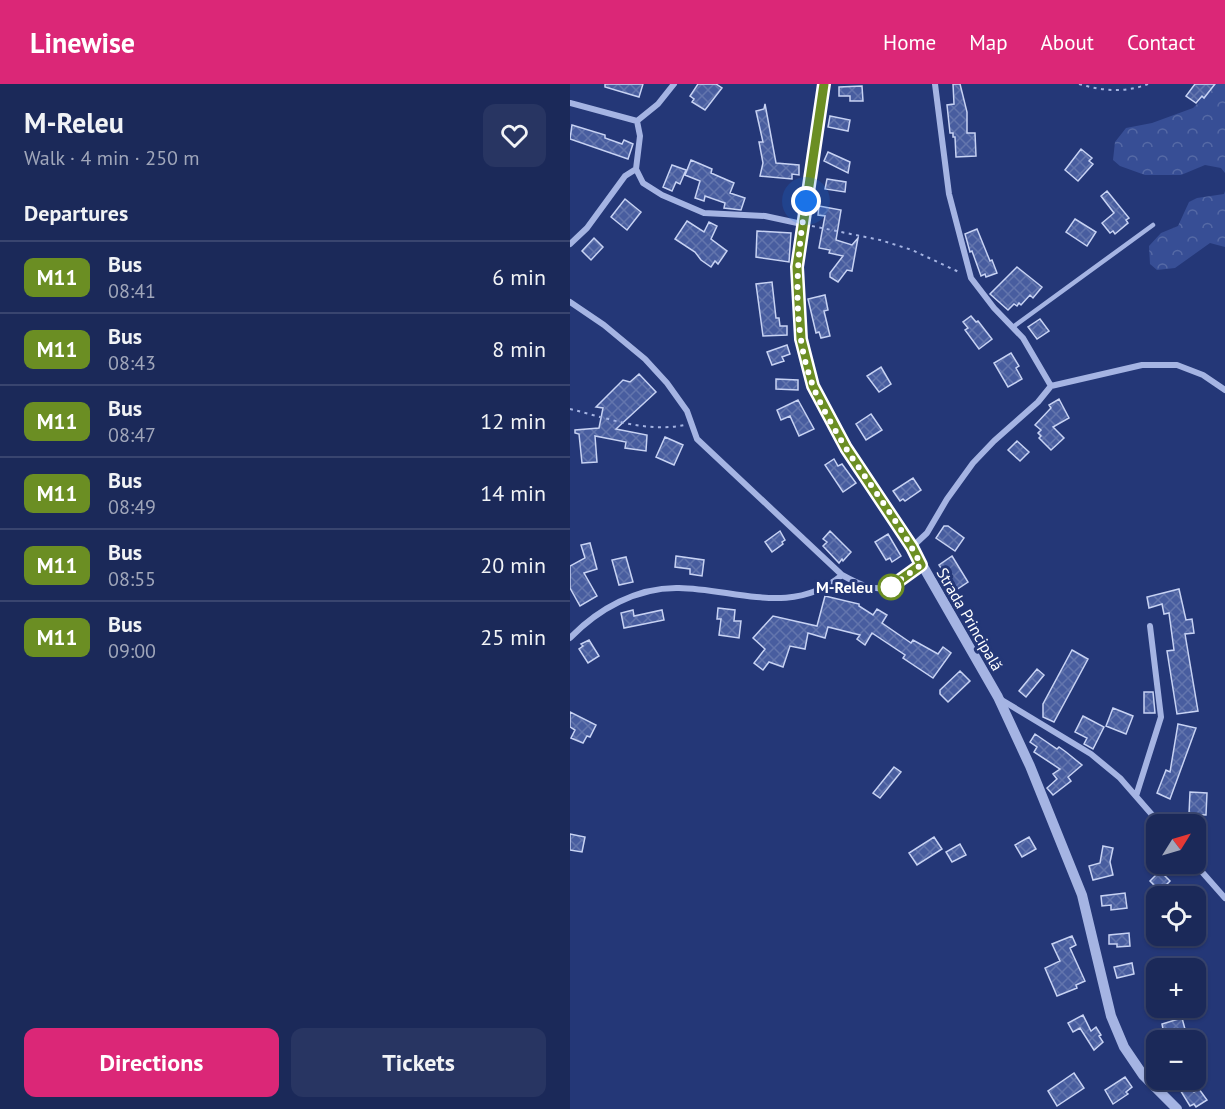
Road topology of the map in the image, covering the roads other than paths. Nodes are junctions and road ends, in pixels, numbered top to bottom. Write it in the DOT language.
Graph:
graph roads {
  1 [pos="674,84"];
  2 [pos="824,84"];
  3 [pos="935,84"];
  4 [pos="570,103"];
  5 [pos="637,121"];
  6 [pos="636,169"];
  7 [pos="802,224"];
  8 [pos="1153,225"];
  9 [pos="570,244"];
  10 [pos="570,302"];
  11 [pos="1013,327"];
  12 [pos="1051,386"];
  13 [pos="1225,390"];
  14 [pos="912,547"];
  15 [pos="921,565"];
  16 [pos="842,575"];
  17 [pos="1150,626"];
  18 [pos="570,639"];
  19 [pos="998,697"];
  20 [pos="1136,796"];
  21 [pos="1152,814"];
  22 [pos="1205,874"];
  23 [pos="1225,898"];
  24 [pos="1177,1109"];
  1 -- 5 [label="street"];
  2 -- 7 [label="street, Strada Principală"];
  3 -- 11 [label="street"];
  4 -- 5 [label="street"];
  5 -- 6 [label="street"];
  6 -- 7 [label="street"];
  6 -- 9 [label="street"];
  7 -- 14 [label="street, Strada Principală"];
  8 -- 11 [label="lane"];
  10 -- 16 [label="street"];
  11 -- 12 [label="street"];
  12 -- 13 [label="street"];
  12 -- 14 [label="street"];
  14 -- 15 [label="street, Strada Principală"];
  15 -- 16 [label="street"];
  15 -- 19 [label="street, Strada Principală"];
  16 -- 18 [label="street"];
  17 -- 20 [label="street"];
  19 -- 20 [label="street, Strada Principală"];
  19 -- 24 [label="street, Strada Principală"];
  20 -- 21 [label="street, Strada Principală"];
  22 -- 23 [label="street"];
}
